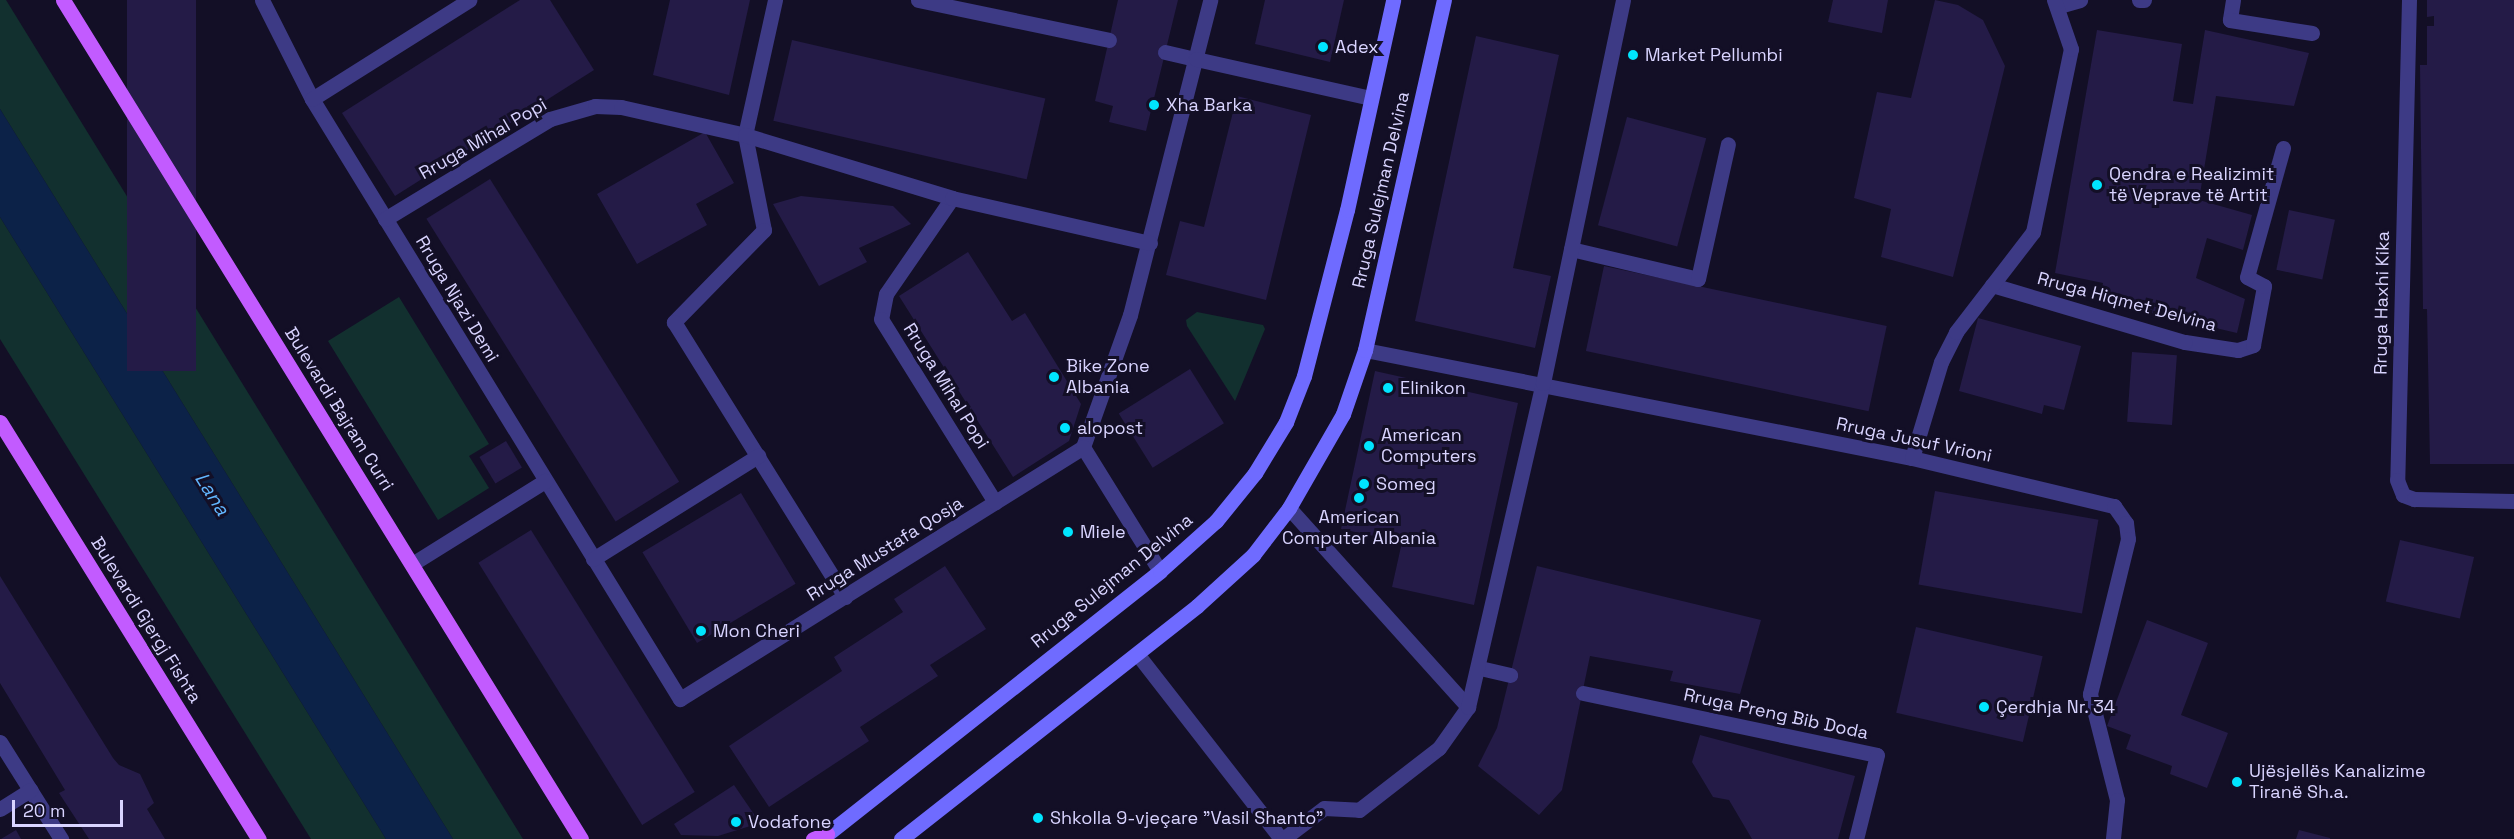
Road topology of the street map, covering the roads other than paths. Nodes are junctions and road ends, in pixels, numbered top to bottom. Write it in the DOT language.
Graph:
graph roads {
  1 [pos="63,0"];
  2 [pos="262,0"];
  3 [pos="470,0"];
  4 [pos="775,0"];
  5 [pos="918,0"];
  6 [pos="1210,0"];
  7 [pos="1393,0"];
  8 [pos="1444,0"];
  9 [pos="1623,0"];
  10 [pos="2080,0"];
  11 [pos="2139,0"];
  12 [pos="2144,0"];
  13 [pos="2233,0"];
  14 [pos="2409,0"];
  15 [pos="2057,3"];
  16 [pos="2312,33"];
  17 [pos="1109,40"];
  18 [pos="1165,52"];
  19 [pos="1196,59"];
  20 [pos="1371,98"];
  21 [pos="312,99"];
  22 [pos="745,135"];
  23 [pos="1728,144"];
  24 [pos="2283,148"];
  25 [pos="951,198"];
  26 [pos="386,219"];
  27 [pos="1150,243"];
  28 [pos="1571,249"];
  29 [pos="1992,285"];
  30 [pos="1365,350"];
  31 [pos="1543,383"];
  32 [pos="0,422"];
  33 [pos="1083,447"];
  34 [pos="758,456"];
  35 [pos="1912,458"];
  36 [pos="544,481"];
  37 [pos="2514,501"];
  38 [pos="995,502"];
  39 [pos="1289,508"];
  40 [pos="593,559"];
  41 [pos="412,564"];
  42 [pos="1160,571"];
  43 [pos="845,597"];
  44 [pos="1138,655"];
  45 [pos="1480,668"];
  46 [pos="1510,675"];
  47 [pos="1583,693"];
  48 [pos="1468,707"];
  49 [pos="0,742"];
  50 [pos="30,790"];
  51 [pos="0,809"];
  52 [pos="821,837"];
  53 [pos="61,839"];
  54 [pos="259,839"];
  55 [pos="581,839"];
  56 [pos="901,839"];
  57 [pos="1282,839"];
  58 [pos="1856,839"];
  59 [pos="2113,839"];
  1 -- 41 [label="main road, Bulevardi Bajram Curri"];
  2 -- 21 [label="street, Rruga Njazi Demi"];
  3 -- 21 [label="street"];
  4 -- 22 [label="street"];
  5 -- 17 [label="street"];
  6 -- 19 [label="street"];
  7 -- 20 [label="main road, Rruga Sulejman Delvina"];
  8 -- 30 [label="main road, Rruga Sulejman Delvina"];
  9 -- 28 [label="street"];
  10 -- 15 [label="street"];
  11 -- 12 [label="street"];
  13 -- 16 [label="street"];
  14 -- 37 [label="street, Rruga Haxhi Kika"];
  15 -- 29 [label="street"];
  18 -- 19 [label="street"];
  19 -- 20 [label="street"];
  19 -- 27 [label="street"];
  20 -- 42 [label="main road, Rruga Sulejman Delvina"];
  21 -- 26 [label="street, Rruga Njazi Demi"];
  22 -- 25 [label="street, Rruga Mihal Popi"];
  22 -- 26 [label="street, Rruga Mihal Popi"];
  22 -- 34 [label="street"];
  23 -- 28 [label="street"];
  24 -- 29 [label="street, Rruga Hiqmet Delvina"];
  25 -- 27 [label="street, Rruga Mihal Popi"];
  25 -- 38 [label="street, Rruga Mihal Popi"];
  26 -- 36 [label="street, Rruga Njazi Demi"];
  27 -- 33 [label="street"];
  28 -- 31 [label="street"];
  29 -- 35 [label="street"];
  30 -- 31 [label="street, Rruga Jusuf Vrioni"];
  30 -- 39 [label="main road, Rruga Sulejman Delvina"];
  31 -- 35 [label="street, Rruga Jusuf Vrioni"];
  31 -- 45 [label="street"];
  32 -- 54 [label="main road, Bulevardi Gjergj Fishta"];
  33 -- 38 [label="street, Rruga Mustafa Qosja"];
  33 -- 42 [label="street"];
  34 -- 40 [label="street"];
  34 -- 43 [label="street"];
  35 -- 59 [label="street, Rruga Jusuf Vrioni"];
  36 -- 40 [label="street, Rruga Mustafa Qosja"];
  36 -- 41 [label="street"];
  38 -- 43 [label="street, Rruga Mustafa Qosja"];
  39 -- 44 [label="main road, Rruga Sulejman Delvina"];
  39 -- 48 [label="street"];
  40 -- 43 [label="street, Rruga Mustafa Qosja"];
  41 -- 55 [label="main road, Bulevardi Bajram Curri"];
  42 -- 52 [label="main road, Rruga Sulejman Delvina"];
  44 -- 56 [label="main road, Rruga Sulejman Delvina"];
  44 -- 57 [label="street"];
  45 -- 46 [label="street"];
  45 -- 48 [label="street"];
  47 -- 58 [label="street, Rruga Preng Bib Doda"];
  48 -- 57 [label="street"];
  49 -- 50 [label="street"];
  50 -- 51 [label="street"];
  50 -- 53 [label="street"];
}
